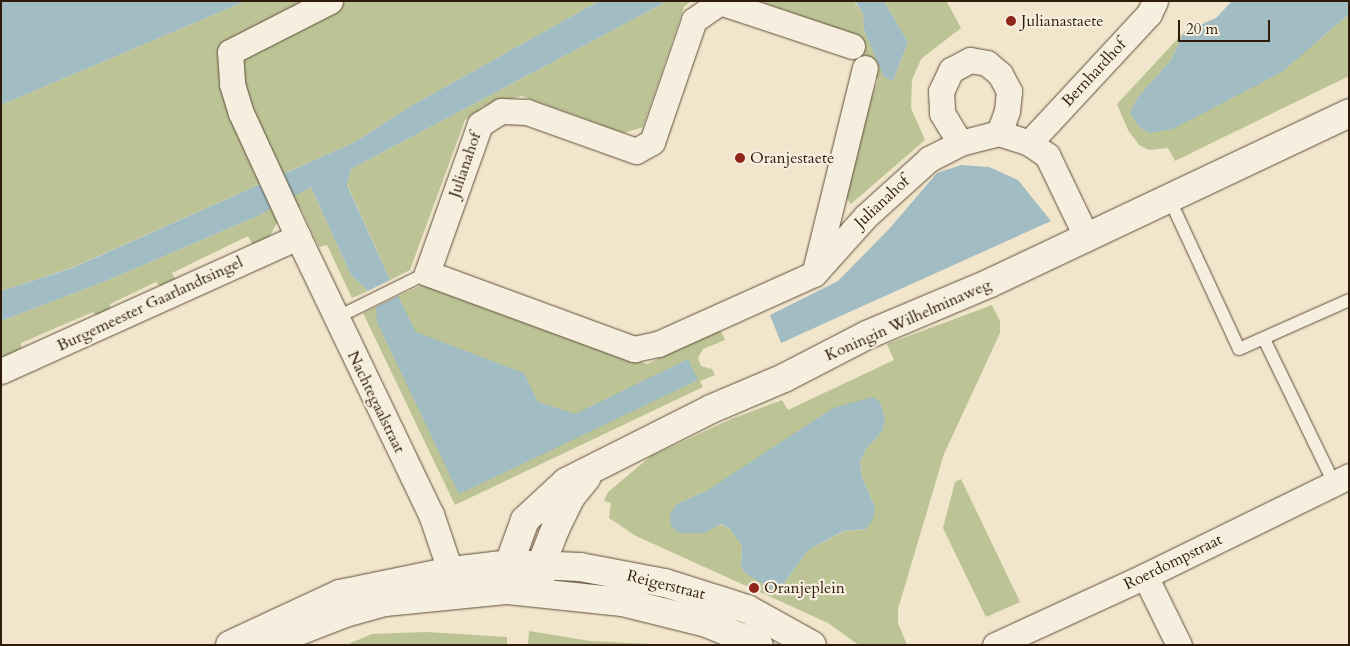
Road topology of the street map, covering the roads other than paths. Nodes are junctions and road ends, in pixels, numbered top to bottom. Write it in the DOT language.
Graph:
graph roads {
  1 [pos="330,1"];
  2 [pos="1155,1"];
  3 [pos="852,46"];
  4 [pos="864,68"];
  5 [pos="1349,112"];
  6 [pos="999,133"];
  7 [pos="960,143"];
  8 [pos="1028,143"];
  9 [pos="1169,198"];
  10 [pos="298,237"];
  11 [pos="1087,238"];
  12 [pos="427,273"];
  13 [pos="814,274"];
  14 [pos="1349,300"];
  15 [pos="336,318"];
  16 [pos="1264,339"];
  17 [pos="1,371"];
  18 [pos="594,469"];
  19 [pos="1342,479"];
  20 [pos="541,565"];
  21 [pos="1145,576"];
  22 [pos="508,577"];
  23 [pos="455,582"];
  24 [pos="539,593"];
  25 [pos="776,635"];
  26 [pos="230,645"];
  27 [pos="264,645"];
  28 [pos="759,645"];
  29 [pos="812,645"];
  30 [pos="995,645"];
  31 [pos="1179,645"];
  1 -- 10 [label="street, Nachtegaalstraat"];
  2 -- 8 [label="street, Bernhardhof"];
  3 -- 12 [label="street, Julianahof"];
  4 -- 13 [label="street, Julianahof"];
  5 -- 9 [label="main road, Koningin Wilhelminaweg"];
  6 -- 7 [label="street"];
  6 -- 7 [label="street"];
  6 -- 8 [label="street"];
  7 -- 13 [label="street, Julianahof"];
  8 -- 11 [label="street"];
  9 -- 11 [label="main road, Koningin Wilhelminaweg"];
  9 -- 16 [label="lane"];
  10 -- 15 [label="street, Nachtegaalstraat"];
  10 -- 17 [label="street, Burgemeester Gaarlandtsingel"];
  11 -- 18 [label="main road, Koningin Wilhelminaweg"];
  12 -- 13 [label="street, Julianahof"];
  12 -- 15 [label="lane"];
  14 -- 16 [label="lane"];
  15 -- 23 [label="street, Nachtegaalstraat"];
  16 -- 19 [label="lane"];
  18 -- 20 [label="main road, Koningin Wilhelminaweg"];
  18 -- 22 [label="main road, Koningin Wilhelminaweg"];
  19 -- 21 [label="street, Roerdompstraat"];
  20 -- 22 [label="main road, Reigerstraat"];
  20 -- 24 [label="main road, Koningin Wilhelminaweg"];
  20 -- 25 [label="main road, Reigerstraat"];
  21 -- 30 [label="street, Roerdompstraat"];
  21 -- 31 [label="street"];
  22 -- 23 [label="main road"];
  22 -- 24 [label="main road"];
  23 -- 26 [label="main road"];
  23 -- 27 [label="main road"];
  24 -- 28 [label="main road, Reigerstraat"];
  25 -- 29 [label="main road, Reigerstraat"];
}
